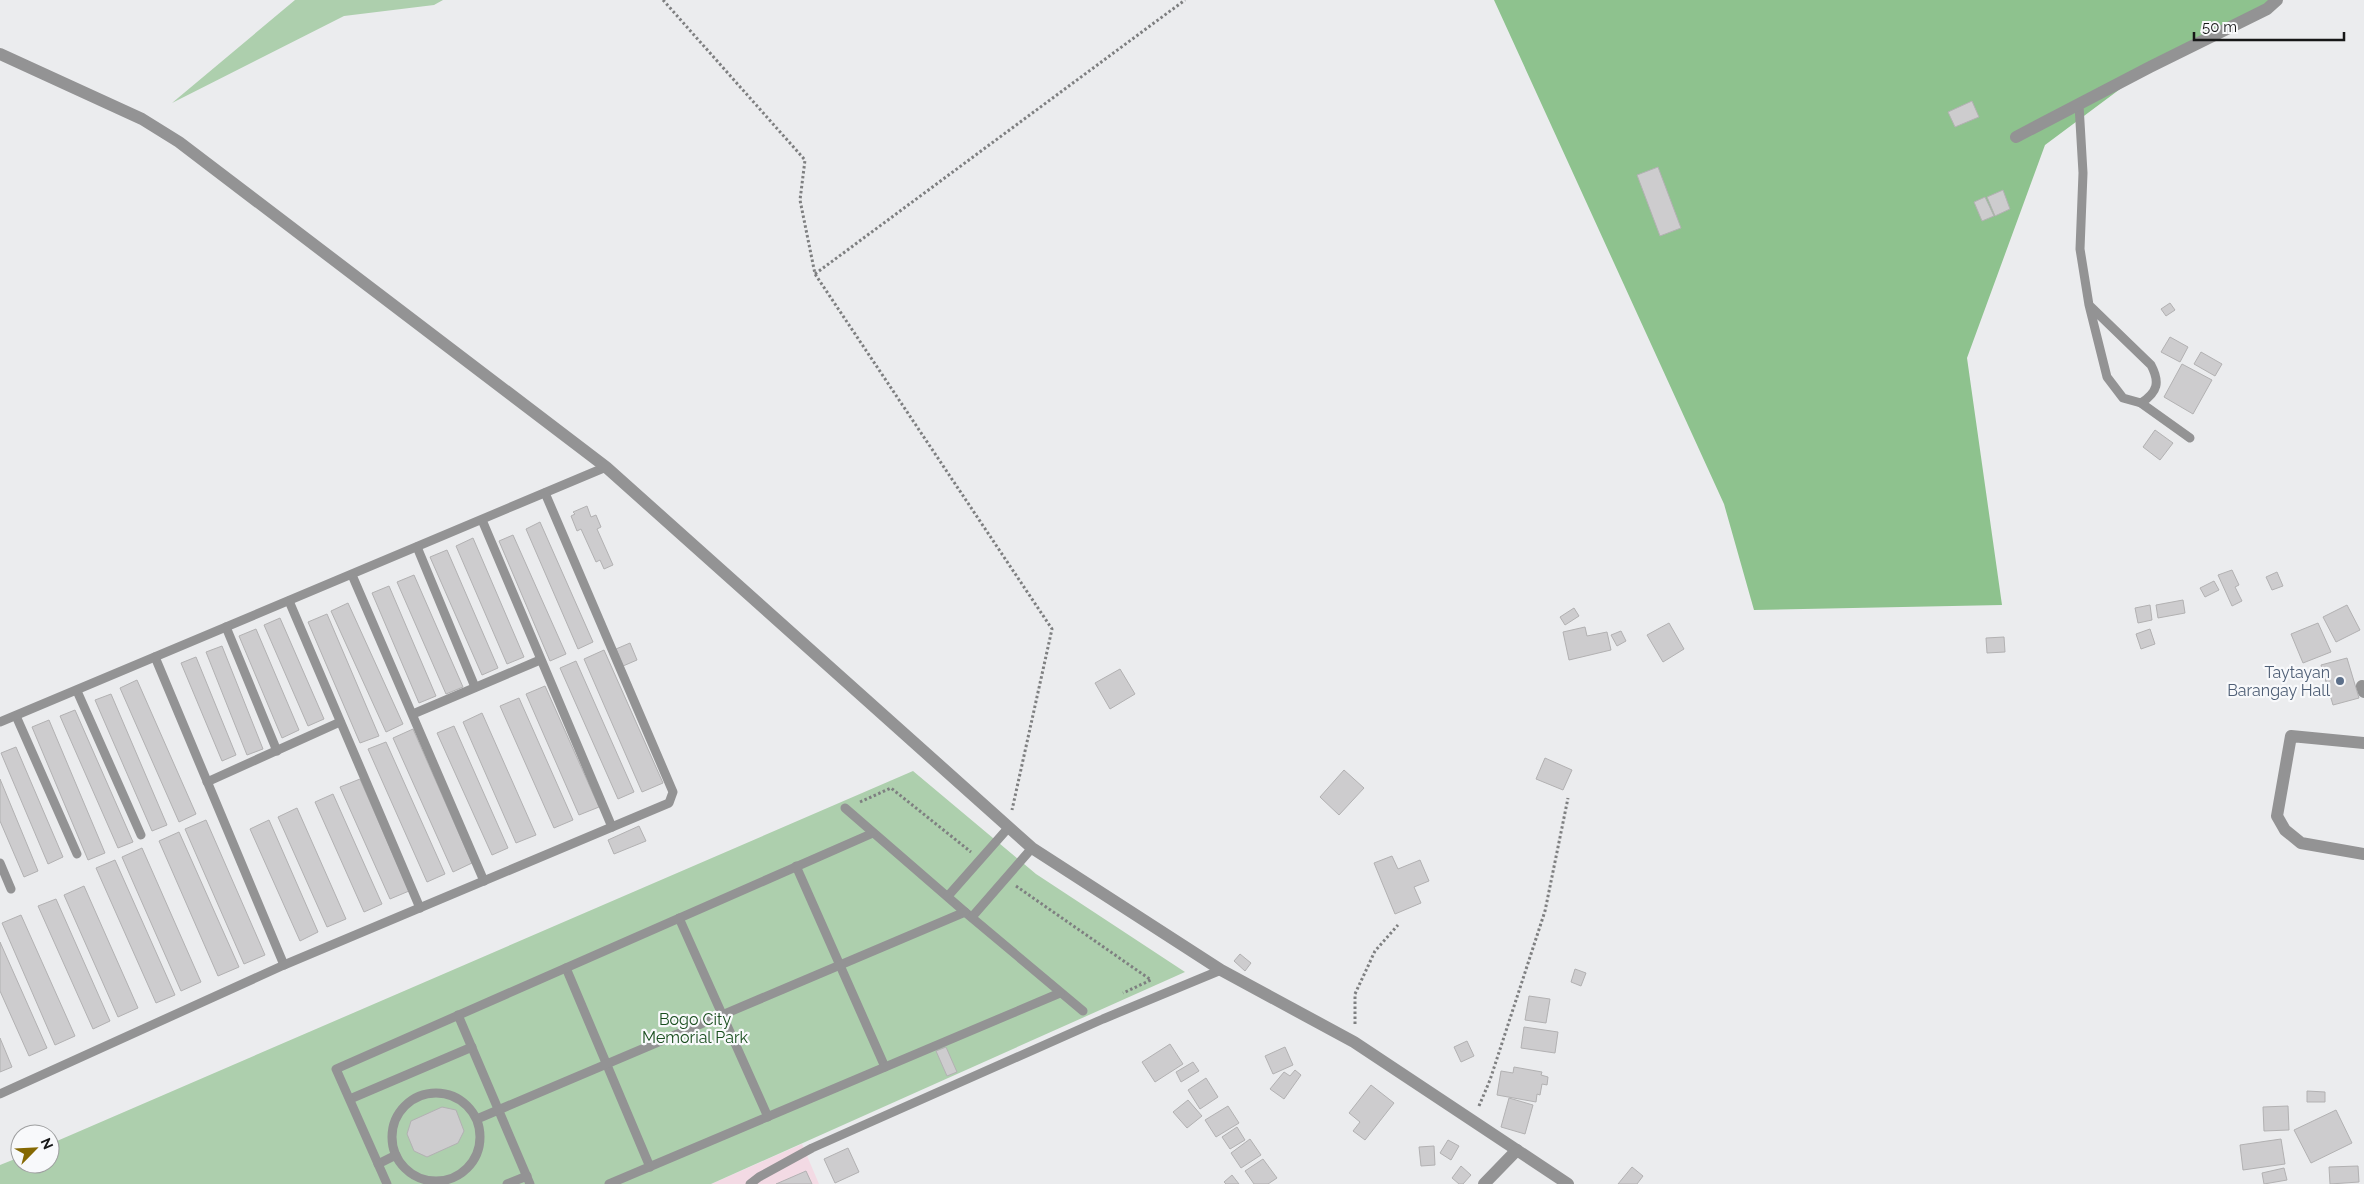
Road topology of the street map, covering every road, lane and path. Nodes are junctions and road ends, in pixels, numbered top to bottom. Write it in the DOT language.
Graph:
graph roads {
  1 [pos="664,0"];
  2 [pos="1185,0"];
  3 [pos="2278,0"];
  4 [pos="0,54"];
  5 [pos="2079,105"];
  6 [pos="2016,137"];
  7 [pos="814,274"];
  8 [pos="2089,305"];
  9 [pos="2141,402"];
  10 [pos="2190,438"];
  11 [pos="606,467"];
  12 [pos="545,493"];
  13 [pos="482,520"];
  14 [pos="417,547"];
  15 [pos="352,574"];
  16 [pos="289,601"];
  17 [pos="226,628"];
  18 [pos="155,657"];
  19 [pos="540,660"];
  20 [pos="475,687"];
  21 [pos="77,691"];
  22 [pos="413,714"];
  23 [pos="16,716"];
  24 [pos="0,722"];
  25 [pos="340,722"];
  26 [pos="2364,743"];
  27 [pos="276,751"];
  28 [pos="207,782"];
  29 [pos="1568,798"];
  30 [pos="846,808"];
  31 [pos="612,827"];
  32 [pos="1009,827"];
  33 [pos="873,832"];
  34 [pos="141,835"];
  35 [pos="1032,848"];
  36 [pos="77,854"];
  37 [pos="2364,854"];
  38 [pos="980,859"];
  39 [pos="0,863"];
  40 [pos="796,866"];
  41 [pos="1005,879"];
  42 [pos="484,881"];
  43 [pos="11,889"];
  44 [pos="948,896"];
  45 [pos="420,908"];
  46 [pos="969,915"];
  47 [pos="678,918"];
  48 [pos="1398,926"];
  49 [pos="284,965"];
  50 [pos="840,965"];
  51 [pos="566,968"];
  52 [pos="1221,970"];
  53 [pos="1060,993"];
  54 [pos="1117,996"];
  55 [pos="1083,1011"];
  56 [pos="458,1015"];
  57 [pos="722,1015"];
  58 [pos="1354,1042"];
  59 [pos="472,1047"];
  60 [pos="606,1064"];
  61 [pos="885,1067"];
  62 [pos="0,1094"];
  63 [pos="350,1099"];
  64 [pos="498,1110"];
  65 [pos="768,1117"];
  66 [pos="477,1119"];
  67 [pos="1472,1121"];
  68 [pos="1517,1150"];
  69 [pos="396,1156"];
  70 [pos="378,1164"];
  71 [pos="650,1167"];
  72 [pos="529,1180"];
  73 [pos="387,1184"];
  74 [pos="507,1184"];
  75 [pos="609,1184"];
  76 [pos="750,1184"];
  77 [pos="1484,1184"];
  78 [pos="1568,1184"];
  1 -- 7 [label="path"];
  2 -- 7 [label="path"];
  3 -- 5 [label="street"];
  4 -- 11 [label="street"];
  5 -- 6 [label="street"];
  5 -- 8 [label="lane"];
  7 -- 32 [label="path"];
  8 -- 9 [label="lane"];
  8 -- 9 [label="lane"];
  9 -- 10 [label="lane"];
  11 -- 12 [label="lane"];
  11 -- 32 [label="street"];
  12 -- 13 [label="lane"];
  12 -- 31 [label="lane"];
  13 -- 14 [label="lane"];
  13 -- 19 [label="lane"];
  14 -- 15 [label="lane"];
  14 -- 20 [label="lane"];
  15 -- 16 [label="lane"];
  15 -- 22 [label="lane"];
  16 -- 17 [label="lane"];
  16 -- 25 [label="lane"];
  17 -- 18 [label="lane"];
  17 -- 27 [label="lane"];
  18 -- 21 [label="lane"];
  18 -- 28 [label="lane"];
  19 -- 20 [label="lane"];
  19 -- 31 [label="lane"];
  20 -- 22 [label="lane"];
  21 -- 23 [label="lane"];
  21 -- 34 [label="lane"];
  22 -- 42 [label="lane"];
  23 -- 24 [label="lane"];
  23 -- 36 [label="lane"];
  25 -- 27 [label="lane"];
  25 -- 45 [label="lane"];
  26 -- 37 [label="street"];
  27 -- 28 [label="lane"];
  28 -- 49 [label="lane"];
  29 -- 67 [label="path"];
  30 -- 33 [label="lane"];
  30 -- 38 [label="path"];
  31 -- 42 [label="lane"];
  32 -- 35 [label="street"];
  32 -- 38 [label="lane"];
  33 -- 40 [label="lane"];
  33 -- 44 [label="lane"];
  35 -- 41 [label="lane"];
  35 -- 52 [label="street"];
  38 -- 44 [label="lane"];
  39 -- 43 [label="lane"];
  40 -- 47 [label="lane"];
  40 -- 50 [label="lane"];
  41 -- 46 [label="lane"];
  41 -- 54 [label="path"];
  42 -- 45 [label="lane"];
  44 -- 46 [label="lane"];
  45 -- 49 [label="lane"];
  46 -- 50 [label="lane"];
  46 -- 53 [label="lane"];
  47 -- 51 [label="lane"];
  47 -- 57 [label="lane"];
  48 -- 58 [label="path"];
  49 -- 62 [label="lane"];
  50 -- 57 [label="lane"];
  50 -- 61 [label="lane"];
  51 -- 56 [label="lane"];
  51 -- 60 [label="lane"];
  52 -- 58 [label="street"];
  52 -- 76 [label="lane"];
  53 -- 55 [label="lane"];
  53 -- 61 [label="lane"];
  56 -- 59 [label="lane"];
  56 -- 63 [label="lane"];
  57 -- 60 [label="lane"];
  57 -- 65 [label="lane"];
  58 -- 67 [label="street"];
  59 -- 63 [label="lane"];
  59 -- 64 [label="lane"];
  60 -- 64 [label="lane"];
  60 -- 71 [label="lane"];
  61 -- 65 [label="lane"];
  63 -- 70 [label="lane"];
  64 -- 66 [label="lane"];
  64 -- 72 [label="lane"];
  65 -- 71 [label="lane"];
  66 -- 69 [label="lane"];
  66 -- 69 [label="lane"];
  67 -- 68 [label="street"];
  68 -- 77 [label="street"];
  68 -- 78 [label="street"];
  69 -- 70 [label="lane"];
  70 -- 73 [label="lane"];
  71 -- 75 [label="lane"];
  72 -- 74 [label="lane"];
}
